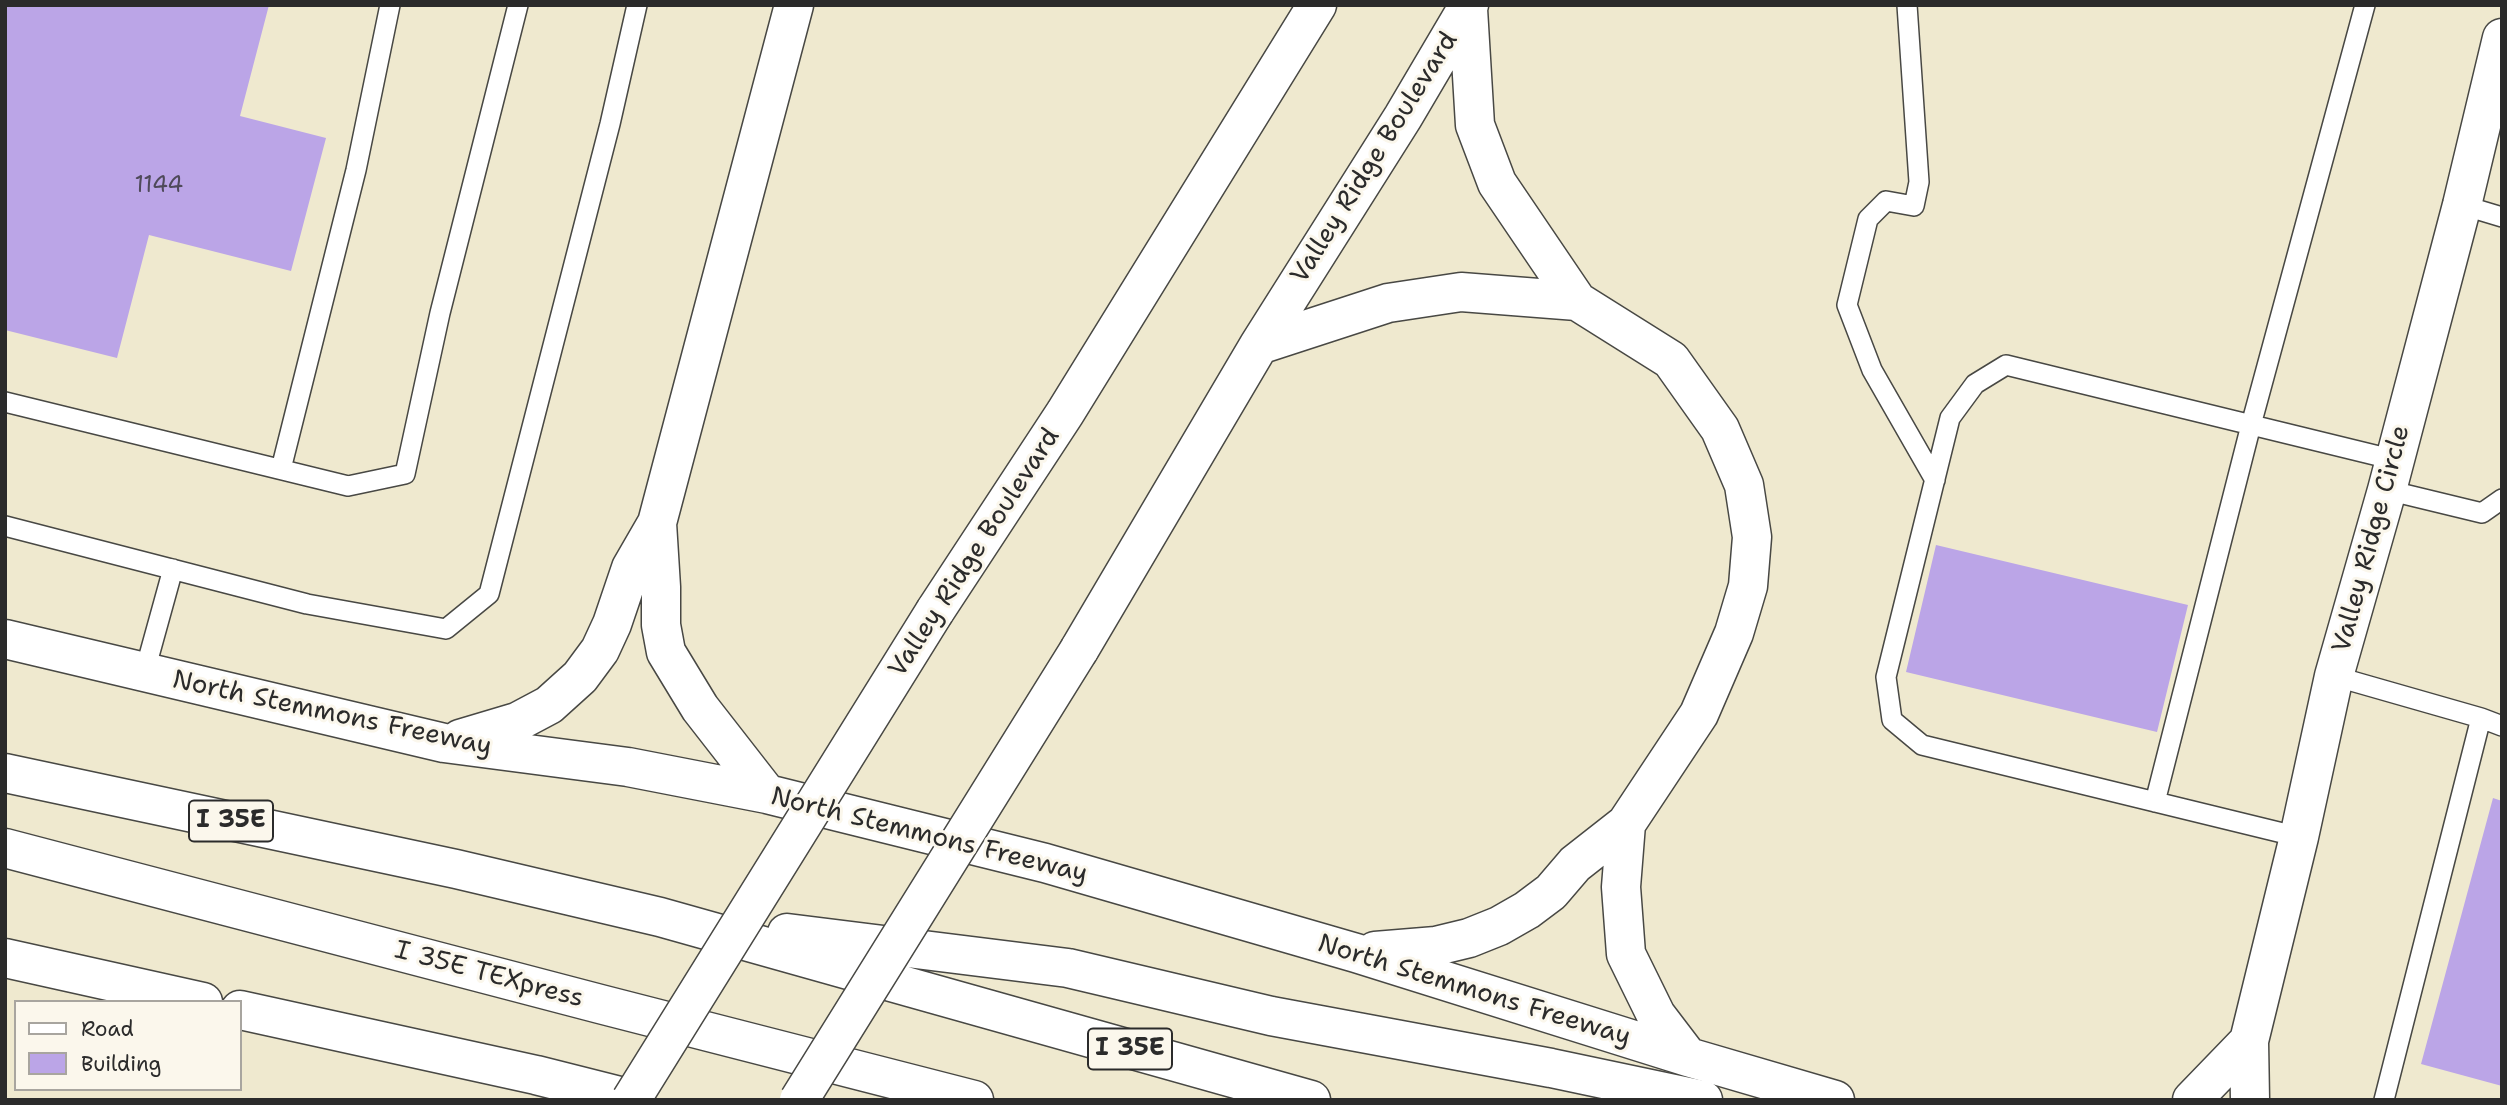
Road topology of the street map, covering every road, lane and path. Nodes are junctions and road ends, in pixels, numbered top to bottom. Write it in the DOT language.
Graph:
graph roads {
  1 [pos="390,5"];
  2 [pos="518,5"];
  3 [pos="638,5"];
  4 [pos="794,5"];
  5 [pos="1906,5"];
  6 [pos="2365,5"];
  7 [pos="1469,7"];
  8 [pos="1311,9"];
  9 [pos="2502,38"];
  10 [pos="2462,205"];
  11 [pos="2502,217"];
  12 [pos="1577,301"];
  13 [pos="1259,345"];
  14 [pos="5,402"];
  15 [pos="2251,425"];
  16 [pos="281,470"];
  17 [pos="2391,475"];
  18 [pos="1935,480"];
  19 [pos="2502,499"];
  20 [pos="657,523"];
  21 [pos="5,526"];
  22 [pos="173,569"];
  23 [pos="5,639"];
  24 [pos="144,674"];
  25 [pos="2334,676"];
  26 [pos="2481,718"];
  27 [pos="2502,726"];
  28 [pos="444,743"];
  29 [pos="5,773"];
  30 [pos="767,794"];
  31 [pos="2155,802"];
  32 [pos="1626,824"];
  33 [pos="2299,837"];
  34 [pos="5,848"];
  35 [pos="660,917"];
  36 [pos="1356,953"];
  37 [pos="5,958"];
  38 [pos="194,1000"];
  39 [pos="242,1010"];
  40 [pos="2249,1041"];
  41 [pos="1688,1057"];
  42 [pos="633,1100"];
  43 [pos="799,1100"];
  44 [pos="974,1100"];
  45 [pos="1311,1100"];
  46 [pos="1703,1100"];
  47 [pos="1835,1100"];
  48 [pos="2192,1100"];
  49 [pos="2250,1100"];
  50 [pos="2384,1100"];
  1 -- 16 [label="lane"];
  2 -- 16 [label="lane"];
  3 -- 22 [label="lane"];
  4 -- 20 [label="main road"];
  5 -- 18 [label="lane"];
  6 -- 15 [label="lane"];
  7 -- 12 [label="main road"];
  7 -- 13 [label="main road, Valley Ridge Boulevard"];
  8 -- 42 [label="main road, Valley Ridge Boulevard, bridge"];
  9 -- 10 [label="main road, Valley Ridge Circle"];
  10 -- 11 [label="lane"];
  10 -- 17 [label="main road, Valley Ridge Circle"];
  12 -- 13 [label="main road"];
  12 -- 32 [label="main road"];
  13 -- 43 [label="main road, Valley Ridge Boulevard, bridge"];
  14 -- 16 [label="lane"];
  15 -- 17 [label="lane"];
  15 -- 18 [label="lane"];
  15 -- 31 [label="lane"];
  17 -- 19 [label="lane"];
  17 -- 25 [label="main road, Valley Ridge Circle"];
  18 -- 31 [label="lane"];
  20 -- 28 [label="main road"];
  20 -- 30 [label="main road"];
  21 -- 22 [label="lane"];
  22 -- 24 [label="lane"];
  23 -- 24 [label="main road, North Stemmons Freeway"];
  24 -- 28 [label="main road, North Stemmons Freeway"];
  25 -- 26 [label="lane"];
  25 -- 33 [label="main road, Valley Ridge Circle"];
  26 -- 27 [label="lane"];
  26 -- 50 [label="lane"];
  28 -- 30 [label="main road, North Stemmons Freeway"];
  29 -- 35 [label="main road, I 35E"];
  30 -- 36 [label="main road, North Stemmons Freeway"];
  31 -- 33 [label="lane"];
  32 -- 36 [label="main road"];
  32 -- 41 [label="main road"];
  33 -- 40 [label="main road, Valley Ridge Circle"];
  34 -- 44 [label="main road, I 35E TEXpress"];
  35 -- 45 [label="main road, I 35E"];
  35 -- 46 [label="main road"];
  36 -- 41 [label="main road, North Stemmons Freeway"];
  37 -- 38 [label="main road"];
  39 -- 42 [label="main road"];
  40 -- 48 [label="main road"];
  40 -- 49 [label="main road, Valley Ridge Circle"];
  41 -- 47 [label="main road, North Stemmons Freeway"];
}
